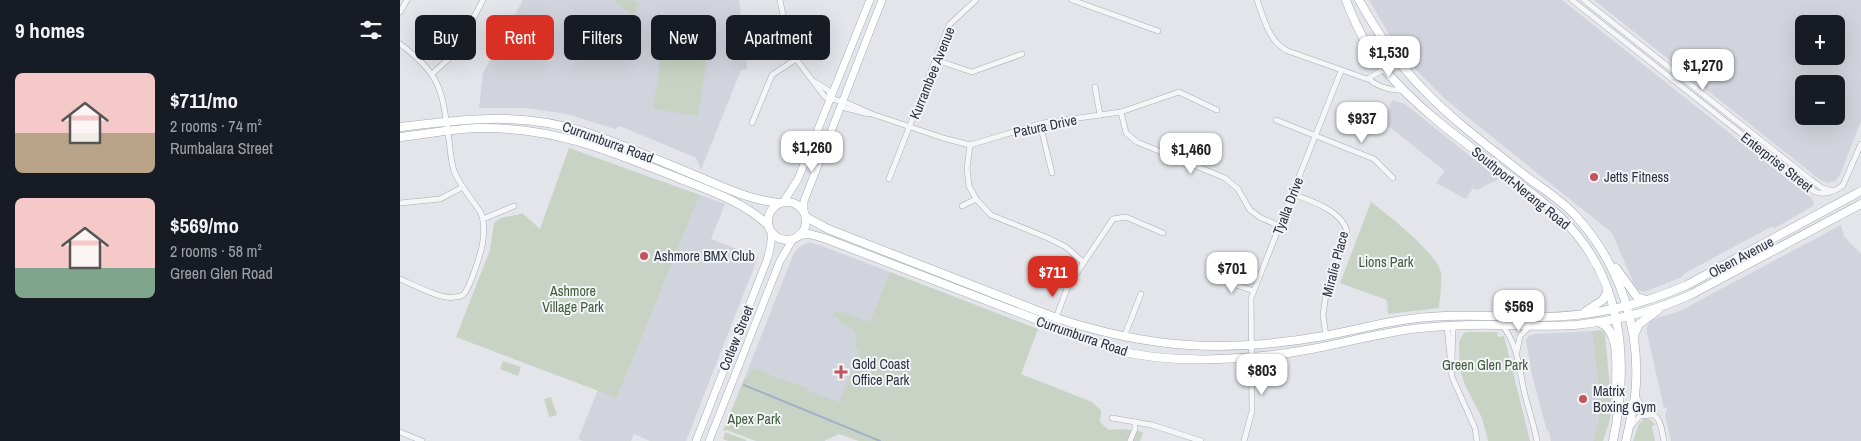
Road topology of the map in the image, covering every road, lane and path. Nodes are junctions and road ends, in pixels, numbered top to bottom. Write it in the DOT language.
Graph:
graph roads {
  1 [pos="407,0"];
  2 [pos="483,0"];
  3 [pos="780,0"];
  4 [pos="870,0"];
  5 [pos="882,0"];
  6 [pos="976,0"];
  7 [pos="1072,0"];
  8 [pos="1257,0"];
  9 [pos="1346,0"];
  10 [pos="1359,0"];
  11 [pos="1572,0"];
  12 [pos="1584,0"];
  13 [pos="400,12"];
  14 [pos="783,15"];
  15 [pos="1158,31"];
  16 [pos="400,44"];
  17 [pos="1022,54"];
  18 [pos="1396,58"];
  19 [pos="794,60"];
  20 [pos="797,60"];
  21 [pos="936,60"];
  22 [pos="1384,69"];
  23 [pos="1341,70"];
  24 [pos="432,74"];
  25 [pos="1369,79"];
  26 [pos="1096,87"];
  27 [pos="1404,90"];
  28 [pos="830,98"];
  29 [pos="841,103"];
  30 [pos="1216,110"];
  31 [pos="1121,112"];
  32 [pos="1100,115"];
  33 [pos="1276,120"];
  34 [pos="447,121"];
  35 [pos="752,123"];
  36 [pos="1040,124"];
  37 [pos="400,127"];
  38 [pos="910,127"];
  39 [pos="448,132"];
  40 [pos="1315,136"];
  41 [pos="400,137"];
  42 [pos="1861,144"];
  43 [pos="970,145"];
  44 [pos="1860,149"];
  45 [pos="1052,173"];
  46 [pos="1394,178"];
  47 [pos="889,179"];
  48 [pos="462,186"];
  49 [pos="1832,191"];
  50 [pos="1861,191"];
  51 [pos="1292,194"];
  52 [pos="976,200"];
  53 [pos="400,202"];
  54 [pos="782,202"];
  55 [pos="1861,204"];
  56 [pos="514,206"];
  57 [pos="962,206"];
  58 [pos="805,214"];
  59 [pos="1574,214"];
  60 [pos="483,219"];
  61 [pos="1566,223"];
  62 [pos="1280,226"];
  63 [pos="770,229"];
  64 [pos="1163,233"];
  65 [pos="796,237"];
  66 [pos="1608,259"];
  67 [pos="1083,262"];
  68 [pos="1216,278"];
  69 [pos="400,279"];
  70 [pos="1608,290"];
  71 [pos="1254,291"];
  72 [pos="1141,294"];
  73 [pos="1646,300"];
  74 [pos="1627,305"];
  75 [pos="1663,306"];
  76 [pos="1614,308"];
  77 [pos="1583,313"];
  78 [pos="1448,315"];
  79 [pos="1630,316"];
  80 [pos="1056,318"];
  81 [pos="1616,318"];
  82 [pos="1599,322"];
  83 [pos="1502,325"];
  84 [pos="1450,326"];
  85 [pos="1530,326"];
  86 [pos="1326,336"];
  87 [pos="1634,336"];
  88 [pos="1124,337"];
  89 [pos="1087,340"];
  90 [pos="1251,345"];
  91 [pos="1517,351"];
  92 [pos="1251,356"];
  93 [pos="1635,393"];
  94 [pos="1618,414"];
  95 [pos="1652,415"];
  96 [pos="1112,418"];
  97 [pos="1135,422"];
  98 [pos="1628,430"];
  99 [pos="400,432"];
  100 [pos="422,441"];
  101 [pos="696,441"];
  102 [pos="709,441"];
  103 [pos="1130,441"];
  104 [pos="1202,441"];
  105 [pos="1244,441"];
  106 [pos="1477,441"];
  107 [pos="1537,441"];
  108 [pos="1613,441"];
  109 [pos="1626,441"];
  110 [pos="1664,441"];
  1 -- 13 [label="street"];
  2 -- 24 [label="street"];
  3 -- 14 [label="street"];
  4 -- 28 [label="main road"];
  5 -- 29 [label="main road"];
  6 -- 21 [label="street, Kurrambee Avenue"];
  7 -- 15 [label="street"];
  8 -- 23 [label="street"];
  9 -- 22 [label="main road, Southport-Nerang Road"];
  10 -- 18 [label="main road, Southport-Nerang Road"];
  11 -- 49 [label="street, Enterprise Street"];
  12 -- 49 [label="street, Enterprise Street"];
  16 -- 24 [label="street"];
  17 -- 21 [label="street"];
  18 -- 22 [label="street"];
  18 -- 59 [label="main road, Southport-Nerang Road"];
  19 -- 35 [label="street"];
  20 -- 28 [label="street"];
  21 -- 38 [label="street, Kurrambee Avenue"];
  22 -- 25 [label="street"];
  22 -- 27 [label="main road, Southport-Nerang Road"];
  23 -- 25 [label="street"];
  23 -- 40 [label="street, Tyalla Drive"];
  24 -- 34 [label="street"];
  25 -- 27 [label="street"];
  26 -- 32 [label="street"];
  27 -- 61 [label="main road, Southport-Nerang Road"];
  28 -- 29 [label="street"];
  28 -- 54 [label="main road"];
  29 -- 38 [label="street"];
  29 -- 58 [label="main road"];
  30 -- 31 [label="street, Patura Drive"];
  31 -- 32 [label="street, Patura Drive"];
  31 -- 62 [label="street"];
  32 -- 36 [label="street, Patura Drive"];
  33 -- 40 [label="street"];
  34 -- 37 [label="main road, Currumburra Road"];
  34 -- 39 [label="street"];
  34 -- 54 [label="main road, Currumburra Road"];
  36 -- 43 [label="street, Patura Drive"];
  36 -- 45 [label="street"];
  38 -- 43 [label="street"];
  38 -- 47 [label="street, Kurrambee Avenue"];
  39 -- 41 [label="main road, Currumburra Road"];
  39 -- 48 [label="street"];
  39 -- 63 [label="main road, Currumburra Road"];
  40 -- 46 [label="street"];
  40 -- 51 [label="street, Tyalla Drive"];
  42 -- 44 [label="street"];
  43 -- 52 [label="street"];
  44 -- 49 [label="street"];
  48 -- 53 [label="street"];
  48 -- 60 [label="street"];
  50 -- 73 [label="main road, Olsen Avenue"];
  51 -- 62 [label="street, Tyalla Drive"];
  51 -- 86 [label="street, Miralie Place"];
  52 -- 57 [label="street"];
  52 -- 67 [label="street"];
  54 -- 58 [label="main road"];
  54 -- 63 [label="main road"];
  55 -- 75 [label="main road, Olsen Avenue"];
  56 -- 60 [label="street"];
  58 -- 65 [label="main road"];
  58 -- 80 [label="main road, Currumburra Road"];
  59 -- 61 [label="main road"];
  59 -- 66 [label="main road, Southport-Nerang Road"];
  60 -- 69 [label="street"];
  61 -- 70 [label="main road, Southport-Nerang Road"];
  62 -- 71 [label="street, Tyalla Drive"];
  63 -- 65 [label="main road"];
  63 -- 101 [label="main road, Cotlew Street"];
  64 -- 67 [label="street"];
  65 -- 89 [label="main road, Currumburra Road"];
  65 -- 102 [label="main road, Cotlew Street"];
  66 -- 73 [label="main road"];
  66 -- 74 [label="main road, Southport-Nerang Road"];
  67 -- 80 [label="street"];
  68 -- 71 [label="street"];
  70 -- 76 [label="main road, Southport-Nerang Road"];
  70 -- 77 [label="main road"];
  71 -- 90 [label="street, Tyalla Drive"];
  72 -- 88 [label="street"];
  73 -- 74 [label="main road, Olsen Avenue"];
  74 -- 76 [label="main road, Olsen Avenue"];
  74 -- 79 [label="main road, Southport-Nerang Road"];
  75 -- 79 [label="main road, Olsen Avenue"];
  75 -- 87 [label="main road"];
  76 -- 77 [label="main road, Currumburra Road"];
  76 -- 81 [label="main road, Southport-Nerang Road"];
  77 -- 78 [label="main road, Currumburra Road"];
  78 -- 84 [label="main road"];
  78 -- 86 [label="main road, Currumburra Road"];
  79 -- 81 [label="main road, Olsen Avenue"];
  79 -- 87 [label="main road, Southport-Nerang Road"];
  80 -- 88 [label="main road, Currumburra Road"];
  80 -- 89 [label="main road"];
  81 -- 82 [label="main road, Currumburra Road"];
  81 -- 94 [label="main road, Southport-Nerang Road"];
  82 -- 85 [label="main road, Currumburra Road"];
  82 -- 94 [label="main road"];
  83 -- 84 [label="main road, Currumburra Road"];
  83 -- 85 [label="main road, Currumburra Road"];
  83 -- 91 [label="street"];
  84 -- 92 [label="main road, Currumburra Road"];
  84 -- 106 [label="street"];
  85 -- 91 [label="street"];
  86 -- 90 [label="main road, Currumburra Road"];
  87 -- 93 [label="main road, Southport-Nerang Road"];
  88 -- 90 [label="main road, Currumburra Road"];
  89 -- 92 [label="main road, Currumburra Road"];
  90 -- 92 [label="street, Tyalla Drive"];
  91 -- 107 [label="street"];
  92 -- 105 [label="street, Tyalla Drive"];
  93 -- 95 [label="street"];
  93 -- 98 [label="main road, Southport-Nerang Road"];
  94 -- 108 [label="main road, Southport-Nerang Road"];
  95 -- 98 [label="street"];
  95 -- 110 [label="street"];
  96 -- 97 [label="street"];
  97 -- 103 [label="street"];
  97 -- 104 [label="street"];
  98 -- 109 [label="main road, Southport-Nerang Road"];
  99 -- 100 [label="street"];
}
